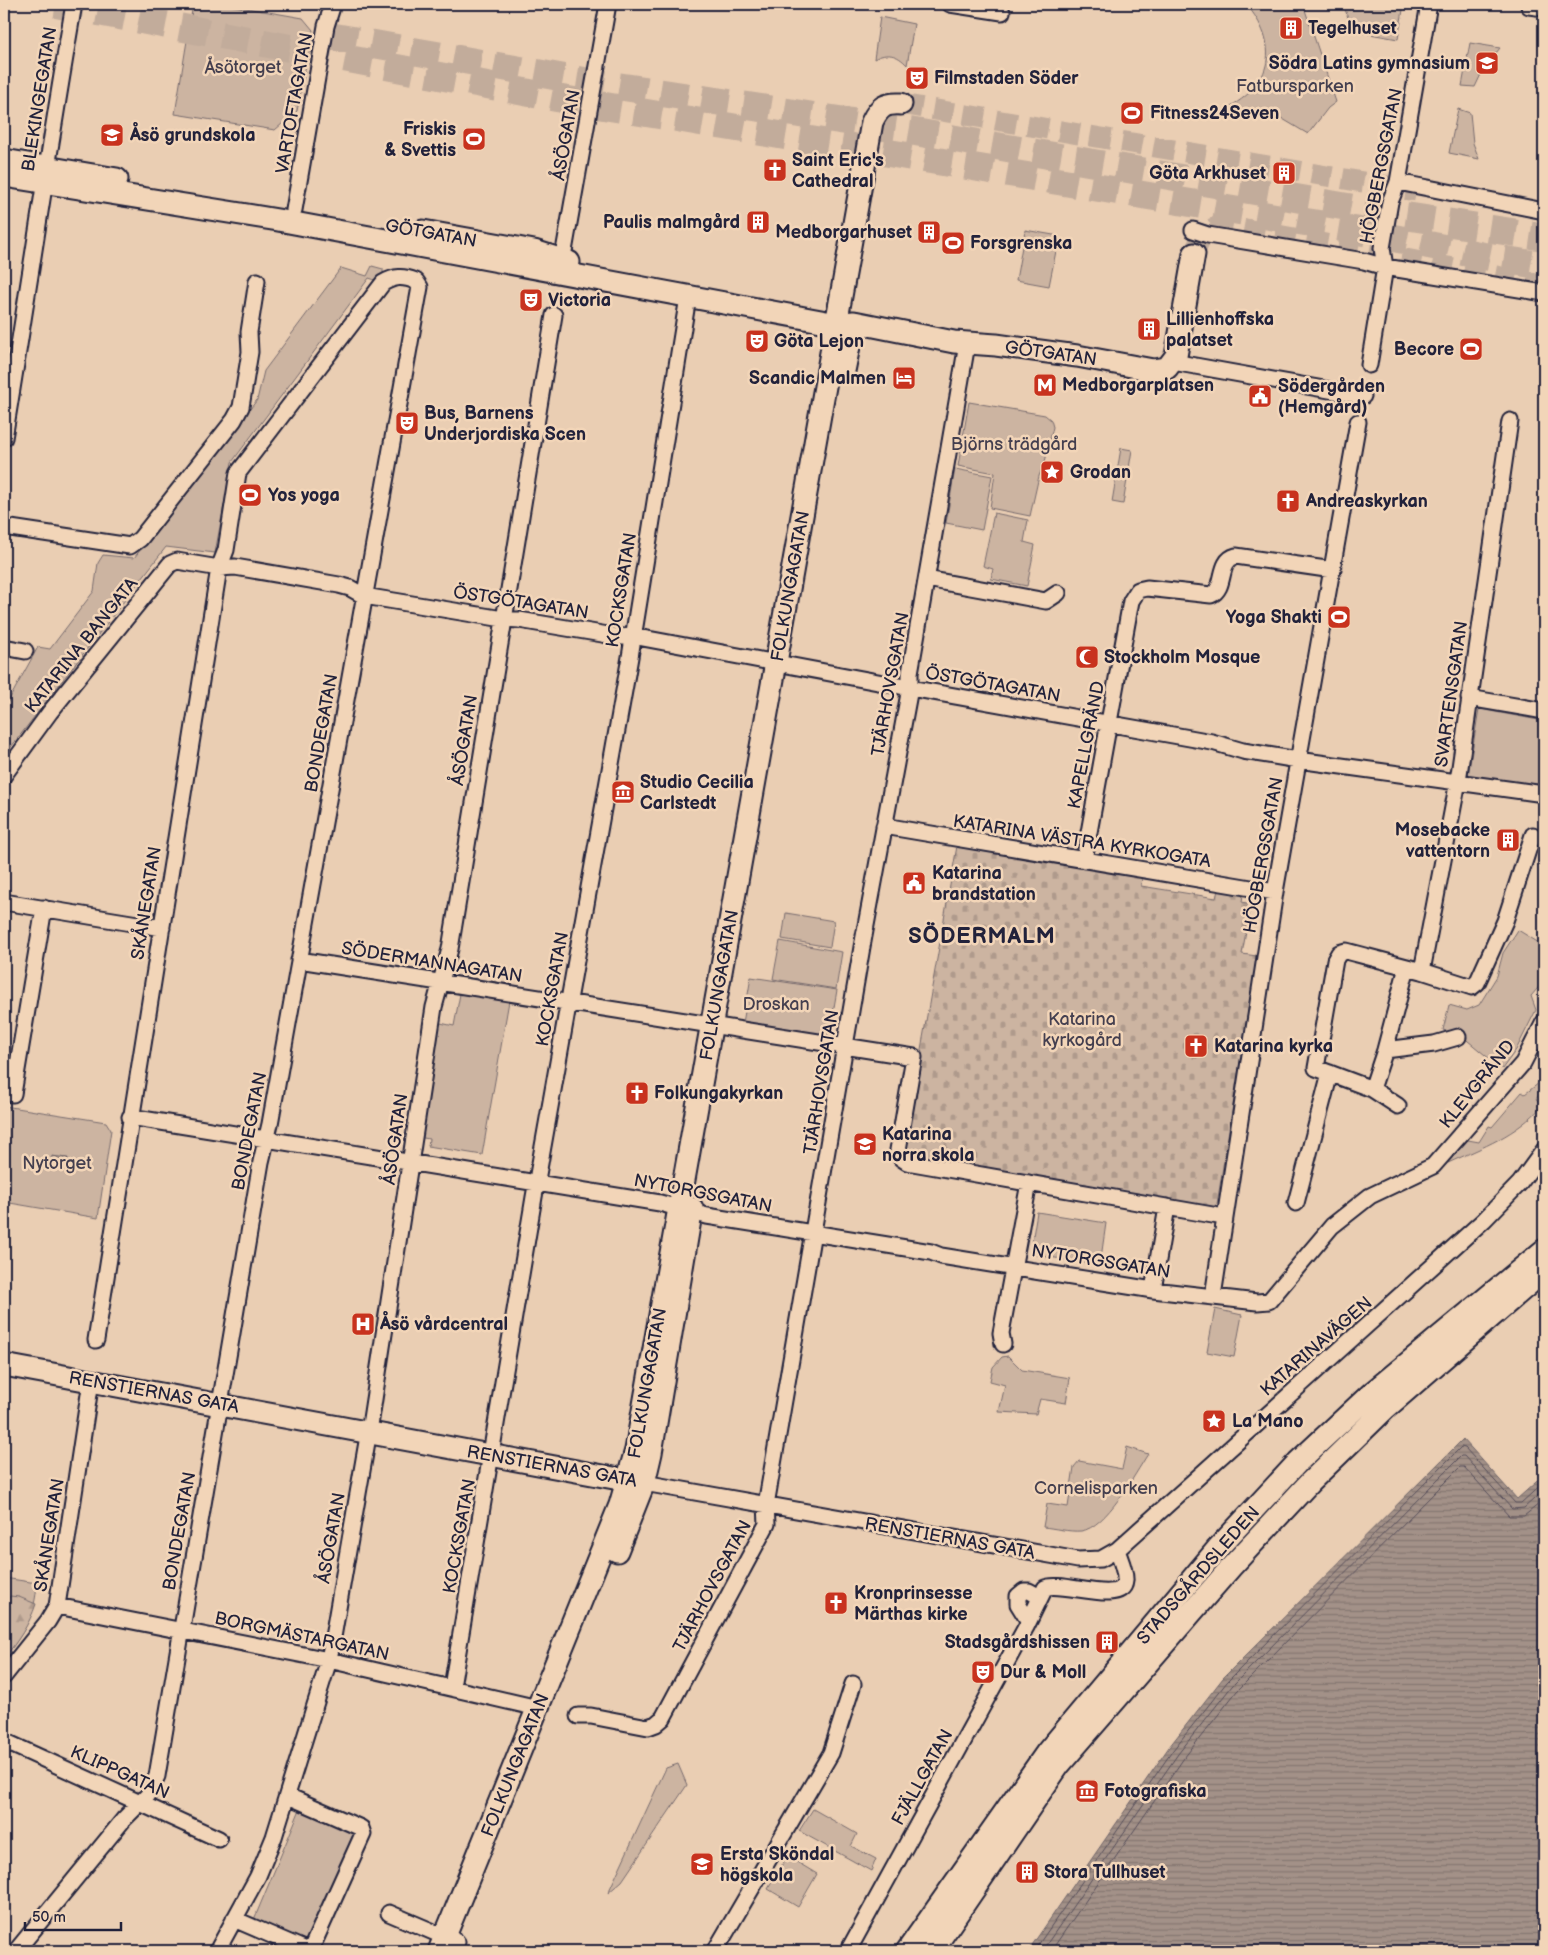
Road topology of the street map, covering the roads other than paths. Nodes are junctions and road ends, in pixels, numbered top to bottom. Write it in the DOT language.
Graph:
graph roads {
  1 [pos="74,4"];
  2 [pos="333,4"];
  3 [pos="608,4"];
  4 [pos="950,4"];
  5 [pos="1429,4"];
  6 [pos="1002,12"];
  7 [pos="885,111"];
  8 [pos="4,160"];
  9 [pos="46,174"];
  10 [pos="4,176"];
  11 [pos="1398,182"];
  12 [pos="294,210"];
  13 [pos="1544,211"];
  14 [pos="1193,230"];
  15 [pos="1194,254"];
  16 [pos="562,267"];
  17 [pos="1385,267"];
  18 [pos="409,278"];
  19 [pos="257,280"];
  20 [pos="1544,293"];
  21 [pos="688,297"];
  22 [pos="554,315"];
  23 [pos="844,319"];
  24 [pos="966,344"];
  25 [pos="1173,362"];
  26 [pos="1369,365"];
  27 [pos="1363,396"];
  28 [pos="1510,420"];
  29 [pos="1358,422"];
  30 [pos="4,438"];
  31 [pos="4,527"];
  32 [pos="170,564"];
  33 [pos="219,568"];
  34 [pos="1333,570"];
  35 [pos="927,579"];
  36 [pos="1058,594"];
  37 [pos="364,596"];
  38 [pos="503,619"];
  39 [pos="632,636"];
  40 [pos="4,647"];
  41 [pos="25,651"];
  42 [pos="782,663"];
  43 [pos="910,688"];
  44 [pos="1470,698"];
  45 [pos="1544,711"];
  46 [pos="1110,723"];
  47 [pos="1298,760"];
  48 [pos="4,775"];
  49 [pos="1458,781"];
  50 [pos="1544,794"];
  51 [pos="884,826"];
  52 [pos="1532,835"];
  53 [pos="1084,860"];
  54 [pos="1274,892"];
  55 [pos="4,902"];
  56 [pos="44,908"];
  57 [pos="162,928"];
  58 [pos="299,960"];
  59 [pos="1407,967"];
  60 [pos="1422,971"];
  61 [pos="439,983"];
  62 [pos="569,1003"];
  63 [pos="1544,1022"];
  64 [pos="719,1026"];
  65 [pos="1458,1037"];
  66 [pos="846,1046"];
  67 [pos="1385,1050"];
  68 [pos="1323,1070"];
  69 [pos="1372,1088"];
  70 [pos="8,1094"];
  71 [pos="1398,1106"];
  72 [pos="130,1116"];
  73 [pos="267,1139"];
  74 [pos="1544,1150"];
  75 [pos="408,1163"];
  76 [pos="537,1182"];
  77 [pos="1029,1183"];
  78 [pos="1296,1203"];
  79 [pos="1168,1207"];
  80 [pos="685,1210"];
  81 [pos="1224,1217"];
  82 [pos="814,1233"];
  83 [pos="1544,1250"];
  84 [pos="1012,1266"];
  85 [pos="1544,1271"];
  86 [pos="1153,1290"];
  87 [pos="1213,1296"];
  88 [pos="1270,1301"];
  89 [pos="96,1340"];
  90 [pos="1003,1344"];
  91 [pos="4,1365"];
  92 [pos="91,1381"];
  93 [pos="220,1404"];
  94 [pos="369,1433"];
  95 [pos="492,1456"];
  96 [pos="636,1482"];
  97 [pos="766,1505"];
  98 [pos="1117,1550"];
  99 [pos="1101,1559"];
  100 [pos="57,1606"];
  101 [pos="181,1630"];
  102 [pos="329,1660"];
  103 [pos="4,1676"];
  104 [pos="1121,1681"];
  105 [pos="853,1684"];
  106 [pos="452,1687"];
  107 [pos="538,1708"];
  108 [pos="578,1716"];
  109 [pos="4,1741"];
  110 [pos="288,1796"];
  111 [pos="141,1802"];
  112 [pos="219,1839"];
  113 [pos="389,1913"];
  114 [pos="234,1919"];
  115 [pos="448,1946"];
  116 [pos="16,1951"];
  117 [pos="217,1951"];
  118 [pos="715,1951"];
  119 [pos="848,1951"];
  120 [pos="908,1951"];
  121 [pos="932,1951"];
  1 -- 9 [label="street, BLEKINGEGATAN"];
  2 -- 12 [label="street, VARTOFTAGATAN"];
  3 -- 16 [label="street, ÅSÖGATAN"];
  4 -- 6 [label="street"];
  5 -- 11 [label="street, HÖGBERGSGATAN"];
  7 -- 23 [label="street, FOLKUNGAGATAN"];
  8 -- 9 [label="street, GÖTGATAN"];
  9 -- 10 [label="street, GÖTGATAN"];
  9 -- 12 [label="street, GÖTGATAN"];
  9 -- 16 [label="street, GÖTGATAN"];
  9 -- 30 [label="street, BLEKINGEGATAN"];
  11 -- 13 [label="street"];
  11 -- 17 [label="street, HÖGBERGSGATAN"];
  12 -- 16 [label="street, GÖTGATAN"];
  14 -- 17 [label="street"];
  15 -- 25 [label="street"];
  16 -- 21 [label="street, GÖTGATAN"];
  16 -- 23 [label="street, GÖTGATAN"];
  17 -- 20 [label="street"];
  17 -- 26 [label="street, HÖGBERGSGATAN"];
  18 -- 33 [label="street, SKÅNEGATAN"];
  18 -- 37 [label="street, BONDEGATAN"];
  19 -- 31 [label="street"];
  21 -- 23 [label="street, GÖTGATAN"];
  21 -- 39 [label="street, KOCKSGATAN"];
  22 -- 38 [label="street, ÅSÖGATAN"];
  23 -- 24 [label="street, GÖTGATAN"];
  23 -- 42 [label="street, FOLKUNGAGATAN"];
  24 -- 25 [label="street, GÖTGATAN"];
  24 -- 35 [label="street, TJÄRHOVSGATAN"];
  25 -- 27 [label="street, GÖTGATAN"];
  28 -- 44 [label="street, SVARTENSGATAN"];
  29 -- 34 [label="street, HÖGBERGSGATAN"];
  32 -- 33 [label="street, ÖSTGÖTAGATAN"];
  32 -- 48 [label="street, KATARINA BANGATA"];
  33 -- 37 [label="street, ÖSTGÖTAGATAN"];
  33 -- 57 [label="street, SKÅNEGATAN"];
  34 -- 46 [label="street, KAPELLGRÄND"];
  34 -- 47 [label="street, HÖGBERGSGATAN"];
  35 -- 36 [label="street"];
  35 -- 43 [label="street, TJÄRHOVSGATAN"];
  37 -- 38 [label="street, ÖSTGÖTAGATAN"];
  37 -- 58 [label="street, BONDEGATAN"];
  38 -- 39 [label="street, ÖSTGÖTAGATAN"];
  38 -- 61 [label="street, ÅSÖGATAN"];
  39 -- 42 [label="street, ÖSTGÖTAGATAN"];
  39 -- 62 [label="street, KOCKSGATAN"];
  40 -- 41 [label="street"];
  42 -- 43 [label="street, ÖSTGÖTAGATAN"];
  42 -- 64 [label="street, FOLKUNGAGATAN"];
  43 -- 46 [label="street, ÖSTGÖTAGATAN"];
  43 -- 51 [label="street, TJÄRHOVSGATAN"];
  44 -- 45 [label="street"];
  44 -- 49 [label="street, SVARTENSGATAN"];
  46 -- 47 [label="street, ÖSTGÖTAGATAN"];
  46 -- 53 [label="street, KAPELLGRÄND"];
  47 -- 49 [label="street, ÖSTGÖTAGATAN"];
  47 -- 54 [label="street, HÖGBERGSGATAN"];
  49 -- 50 [label="street, ÖSTGÖTAGATAN"];
  49 -- 60 [label="street, SVARTENSGATAN"];
  51 -- 53 [label="street, KATARINA VÄSTRA KYRKOGATA"];
  51 -- 66 [label="street, TJÄRHOVSGATAN"];
  52 -- 60 [label="street"];
  53 -- 54 [label="street, KATARINA VÄSTRA KYRKOGATA"];
  54 -- 81 [label="street, HÖGBERGSGATAN"];
  55 -- 56 [label="street"];
  56 -- 57 [label="street"];
  56 -- 70 [label="street"];
  57 -- 72 [label="street, SKÅNEGATAN"];
  58 -- 61 [label="street, SÖDERMANNAGATAN"];
  58 -- 73 [label="street, BONDEGATAN"];
  59 -- 60 [label="street"];
  59 -- 67 [label="street"];
  59 -- 68 [label="street"];
  61 -- 62 [label="street, SÖDERMANNAGATAN"];
  61 -- 75 [label="street, ÅSÖGATAN"];
  62 -- 64 [label="street, SÖDERMANNAGATAN"];
  62 -- 76 [label="street, KOCKSGATAN"];
  63 -- 88 [label="street, KLEVGRÄND"];
  64 -- 66 [label="street, SÖDERMANNAGATAN"];
  64 -- 80 [label="street, FOLKUNGAGATAN"];
  65 -- 67 [label="street"];
  66 -- 77 [label="street, SÖDERMANNAGATAN"];
  66 -- 82 [label="street, TJÄRHOVSGATAN"];
  67 -- 69 [label="street"];
  68 -- 69 [label="street"];
  68 -- 78 [label="street"];
  69 -- 71 [label="street"];
  72 -- 73 [label="street, NYTORGSGATAN"];
  72 -- 89 [label="street, SKÅNEGATAN"];
  73 -- 75 [label="street, NYTORGSGATAN"];
  73 -- 93 [label="street, BONDEGATAN"];
  74 -- 98 [label="street, KATARINAVÄGEN"];
  75 -- 76 [label="street, NYTORGSGATAN"];
  75 -- 94 [label="street, ÅSÖGATAN"];
  76 -- 80 [label="street, NYTORGSGATAN"];
  76 -- 95 [label="street, KOCKSGATAN"];
  77 -- 79 [label="street"];
  77 -- 84 [label="street"];
  79 -- 81 [label="street"];
  79 -- 86 [label="street"];
  80 -- 82 [label="street, NYTORGSGATAN"];
  80 -- 96 [label="street, FOLKUNGAGATAN"];
  81 -- 87 [label="street, HÖGBERGSGATAN"];
  82 -- 84 [label="street, NYTORGSGATAN"];
  82 -- 97 [label="street, TJÄRHOVSGATAN"];
  83 -- 104 [label="street, STADSGÅRDSLEDEN"];
  84 -- 86 [label="street, NYTORGSGATAN"];
  84 -- 90 [label="street"];
  85 -- 104 [label="street, STADSGÅRDSLEDEN"];
  86 -- 87 [label="street, NYTORGSGATAN"];
  87 -- 88 [label="street, NYTORGSGATAN"];
  91 -- 92 [label="street, RENSTIERNAS GATA"];
  92 -- 93 [label="street, RENSTIERNAS GATA"];
  92 -- 100 [label="street, SKÅNEGATAN"];
  93 -- 94 [label="street, RENSTIERNAS GATA"];
  93 -- 101 [label="street, BONDEGATAN"];
  94 -- 95 [label="street, RENSTIERNAS GATA"];
  94 -- 102 [label="street, ÅSÖGATAN"];
  95 -- 96 [label="street, RENSTIERNAS GATA"];
  95 -- 106 [label="street, KOCKSGATAN"];
  96 -- 97 [label="street, RENSTIERNAS GATA"];
  96 -- 107 [label="street, FOLKUNGAGATAN"];
  96 -- 115 [label="street, FOLKUNGAGATAN"];
  97 -- 99 [label="street, RENSTIERNAS GATA"];
  97 -- 108 [label="street, TJÄRHOVSGATAN"];
  98 -- 99 [label="street, KATARINAVÄGEN"];
  98 -- 119 [label="street, FJÄLLGATAN"];
  100 -- 101 [label="street, BORGMÄSTARGATAN"];
  100 -- 103 [label="street, SKÅNEGATAN"];
  101 -- 102 [label="street, BORGMÄSTARGATAN"];
  101 -- 111 [label="street, BONDEGATAN"];
  102 -- 106 [label="street, BORGMÄSTARGATAN"];
  102 -- 110 [label="street, ÅSÖGATAN"];
  104 -- 120 [label="street, STADSGÅRDSLEDEN"];
  104 -- 121 [label="street, STADSGÅRDSLEDEN"];
  105 -- 118 [label="street"];
  106 -- 107 [label="street, BORGMÄSTARGATAN"];
  107 -- 115 [label="street, FOLKUNGAGATAN"];
  109 -- 111 [label="street, KLIPPGATAN"];
  110 -- 114 [label="street, ÅSÖGATAN"];
  110 -- 114 [label="street"];
  111 -- 112 [label="street, KLIPPGATAN"];
  111 -- 116 [label="street, BONDEGATAN"];
  113 -- 115 [label="street"];
  114 -- 117 [label="street, ÅSÖGATAN"];
}
